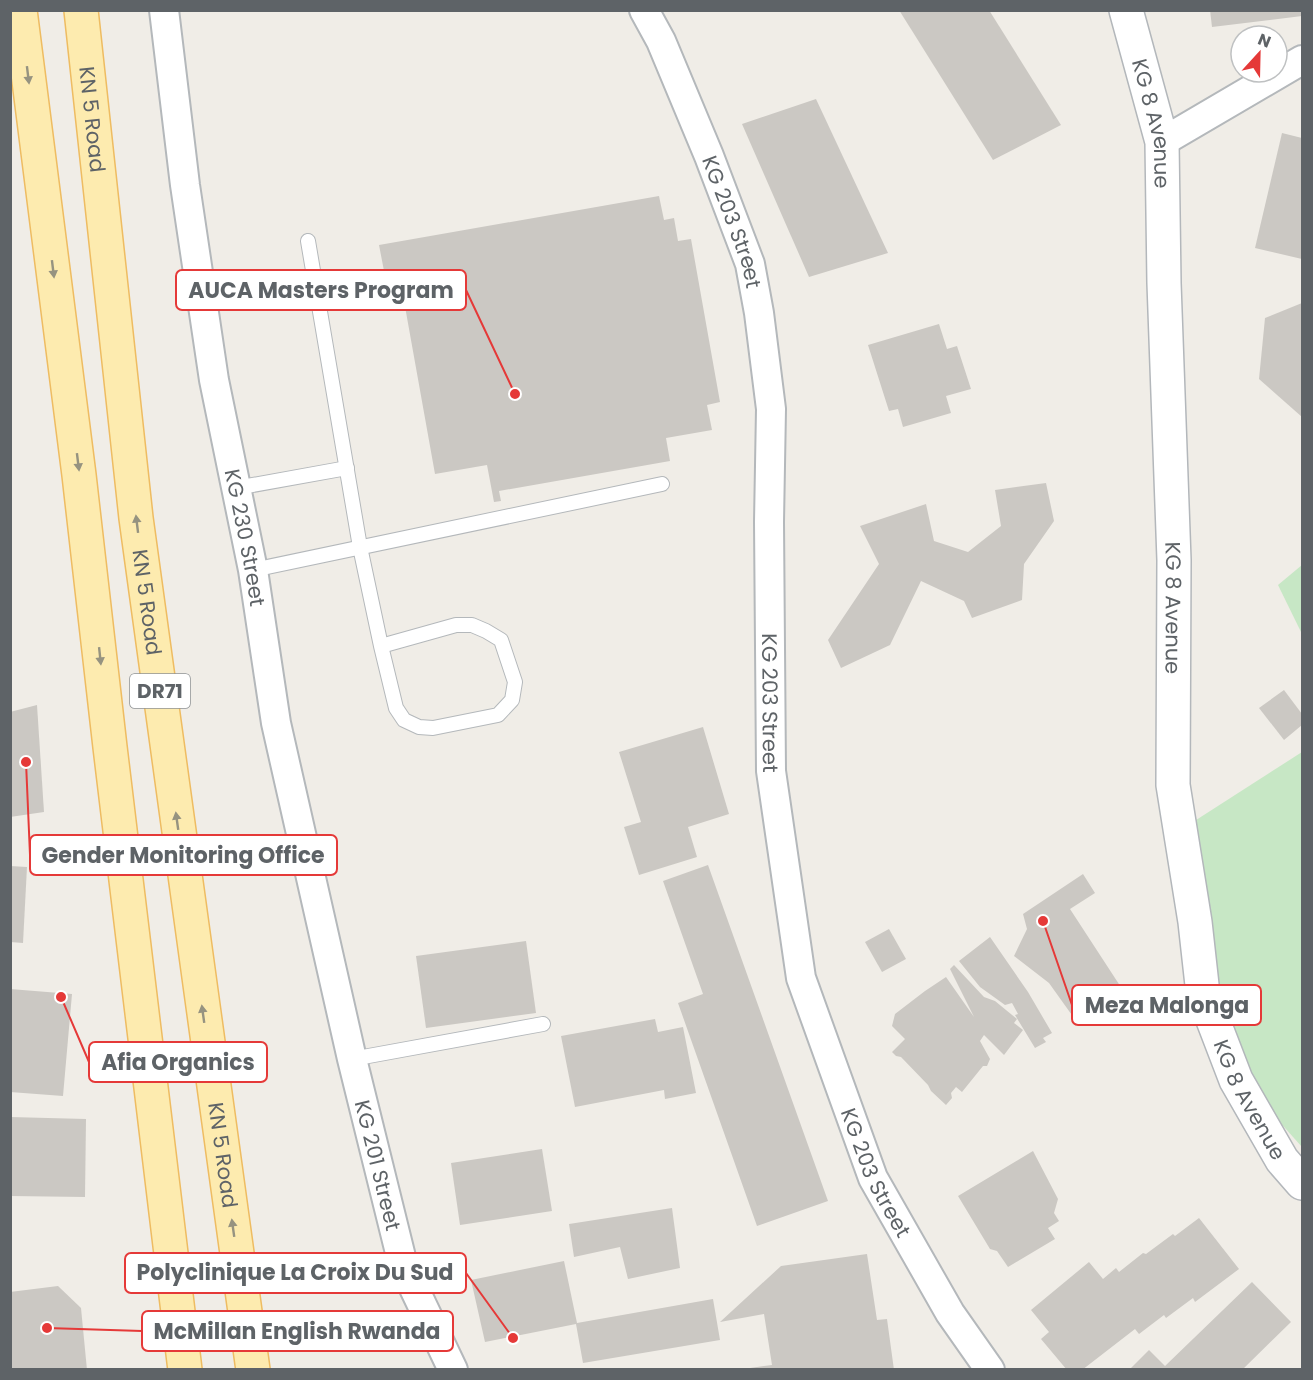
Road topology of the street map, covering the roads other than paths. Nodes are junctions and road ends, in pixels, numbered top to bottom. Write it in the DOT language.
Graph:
graph roads {
  1 [pos="20,10"];
  2 [pos="81,10"];
  3 [pos="164,10"];
  4 [pos="644,10"];
  5 [pos="1126,10"];
  6 [pos="1302,60"];
  7 [pos="1162,142"];
  8 [pos="308,241"];
  9 [pos="347,468"];
  10 [pos="662,484"];
  11 [pos="236,488"];
  12 [pos="360,547"];
  13 [pos="254,570"];
  14 [pos="381,646"];
  15 [pos="543,1024"];
  16 [pos="352,1059"];
  17 [pos="1302,1183"];
  18 [pos="185,1370"];
  19 [pos="253,1370"];
  20 [pos="453,1370"];
  21 [pos="990,1370"];
  1 -- 18 [label="main road, DR71, one-way"];
  19 -- 2 [label="main road, KN 5 Road / DR71, one-way"];
  3 -- 11 [label="street, KG 230 Street"];
  4 -- 21 [label="street, KG 203 Street"];
  5 -- 7 [label="street, KG 8 Avenue"];
  6 -- 7 [label="street"];
  7 -- 17 [label="street, KG 8 Avenue"];
  8 -- 9 [label="lane"];
  9 -- 11 [label="lane"];
  9 -- 12 [label="lane"];
  10 -- 12 [label="lane"];
  11 -- 13 [label="street, KG 230 Street"];
  12 -- 13 [label="lane"];
  12 -- 14 [label="lane"];
  13 -- 16 [label="street, KG 230 Street"];
  14 -- 14 [label="lane"];
  15 -- 16 [label="lane"];
  16 -- 20 [label="street, KG 201 Street"];
}
